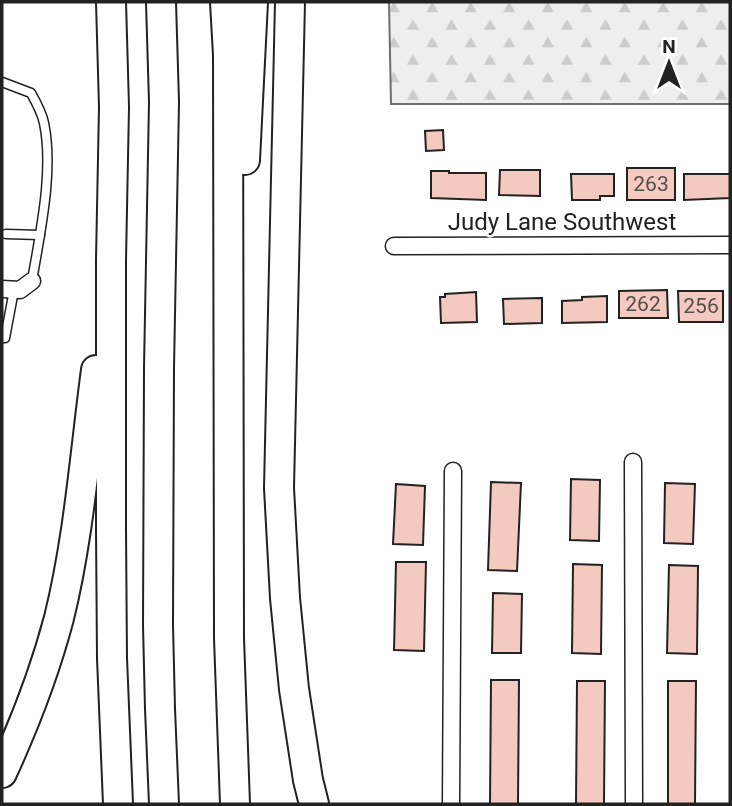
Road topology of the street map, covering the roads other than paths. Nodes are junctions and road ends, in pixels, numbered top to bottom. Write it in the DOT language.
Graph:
graph roads {
  1 [pos="111,2"];
  2 [pos="161,2"];
  3 [pos="225,2"];
  4 [pos="253,2"];
  5 [pos="290,2"];
  6 [pos="2,82"];
  7 [pos="6,234"];
  8 [pos="40,235"];
  9 [pos="730,245"];
  10 [pos="394,246"];
  11 [pos="111,260"];
  12 [pos="32,281"];
  13 [pos="8,290"];
  14 [pos="2,338"];
  15 [pos="228,417"];
  16 [pos="633,462"];
  17 [pos="453,471"];
  18 [pos="2,773"];
  19 [pos="118,804"];
  20 [pos="164,804"];
  21 [pos="235,804"];
  22 [pos="314,804"];
  23 [pos="451,804"];
  24 [pos="634,804"];
  1 -- 11 [label="highway"];
  2 -- 20 [label="highway"];
  3 -- 15 [label="highway"];
  4 -- 15 [label="highway"];
  5 -- 22 [label="highway"];
  6 -- 8 [label="lane"];
  7 -- 8 [label="lane"];
  8 -- 12 [label="lane"];
  9 -- 10 [label="street, Judy Lane Southwest"];
  11 -- 18 [label="highway"];
  11 -- 19 [label="highway"];
  12 -- 13 [label="street"];
  13 -- 14 [label="lane"];
  15 -- 21 [label="highway"];
  16 -- 24 [label="street"];
  17 -- 23 [label="street"];
}
